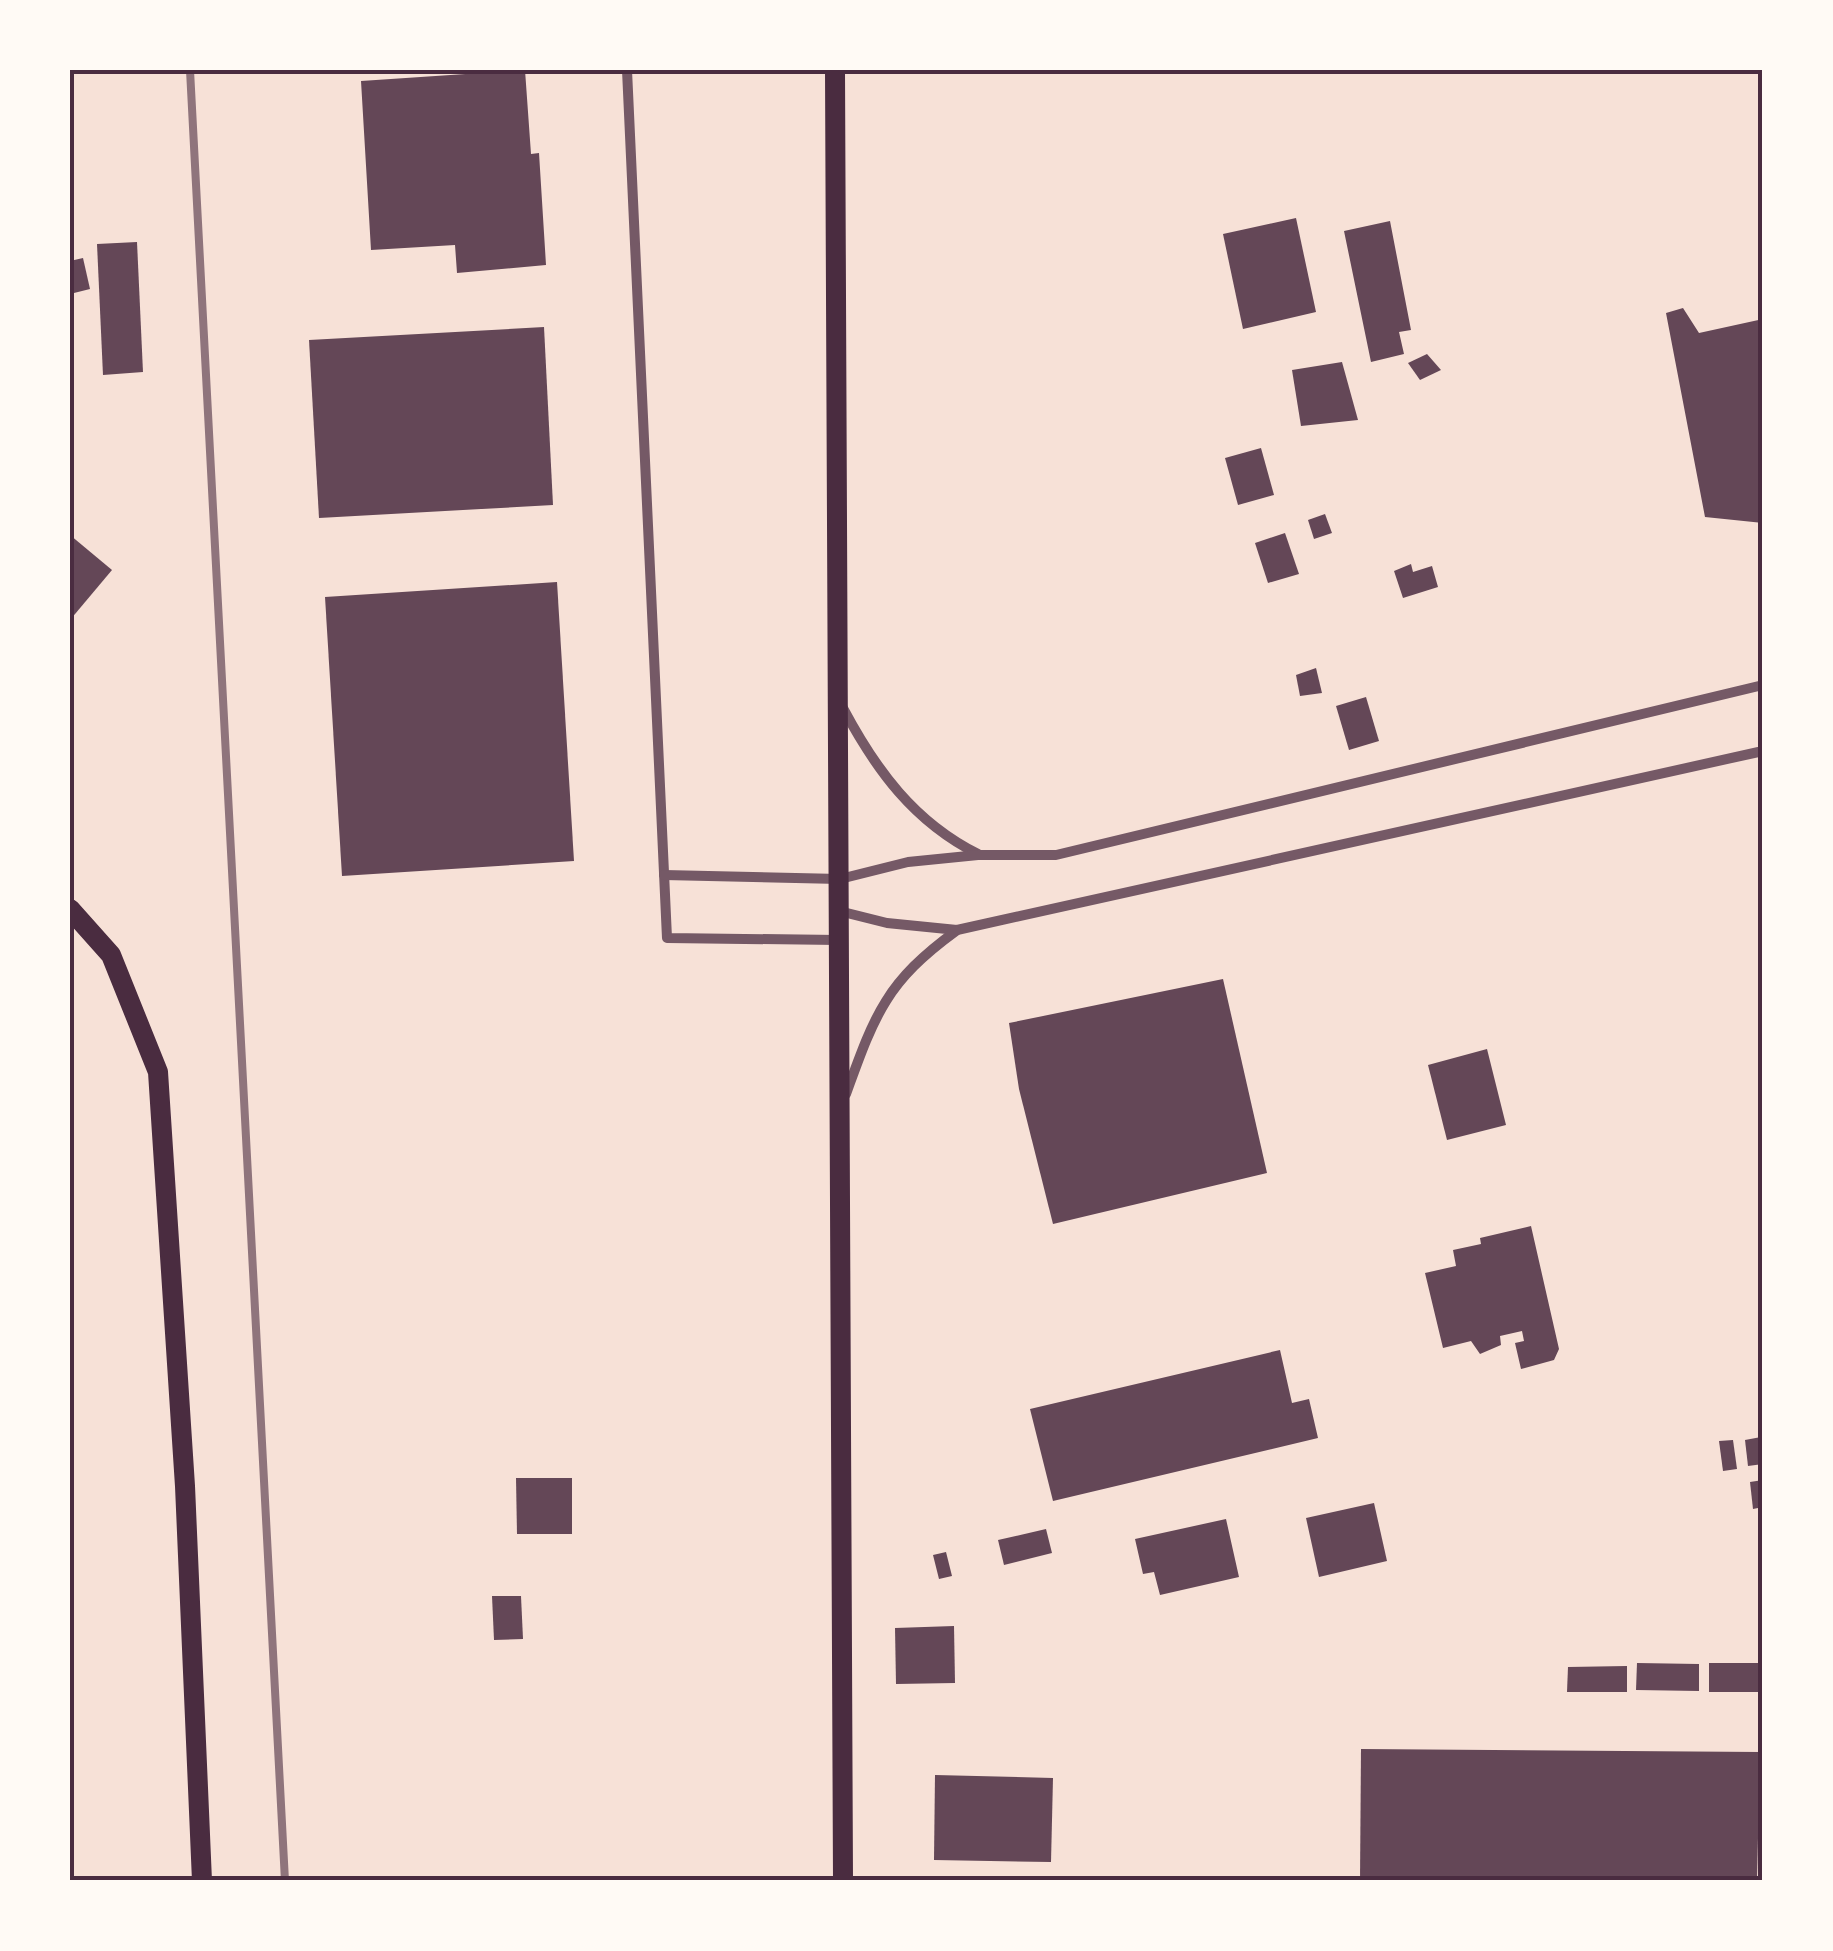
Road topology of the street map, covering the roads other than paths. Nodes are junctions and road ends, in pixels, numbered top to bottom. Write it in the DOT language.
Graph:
graph roads {
  1 [pos="627,70"];
  2 [pos="835,70"];
  3 [pos="1763,685"];
  4 [pos="839,700"];
  5 [pos="1763,751"];
  6 [pos="978,854"];
  7 [pos="664,875"];
  8 [pos="840,879"];
  9 [pos="70,909"];
  10 [pos="840,911"];
  11 [pos="957,930"];
  12 [pos="839,940"];
  13 [pos="841,1107"];
  14 [pos="202,1881"];
  15 [pos="843,1881"];
  1 -- 7 [label="street"];
  2 -- 4 [label="main road"];
  3 -- 6 [label="street"];
  4 -- 6 [label="street"];
  4 -- 8 [label="main road"];
  5 -- 11 [label="street"];
  6 -- 8 [label="street"];
  7 -- 8 [label="street"];
  7 -- 12 [label="street"];
  8 -- 10 [label="main road"];
  9 -- 14 [label="main road"];
  10 -- 11 [label="street"];
  10 -- 12 [label="main road"];
  11 -- 13 [label="street"];
  12 -- 13 [label="main road"];
  13 -- 15 [label="main road"];
}
